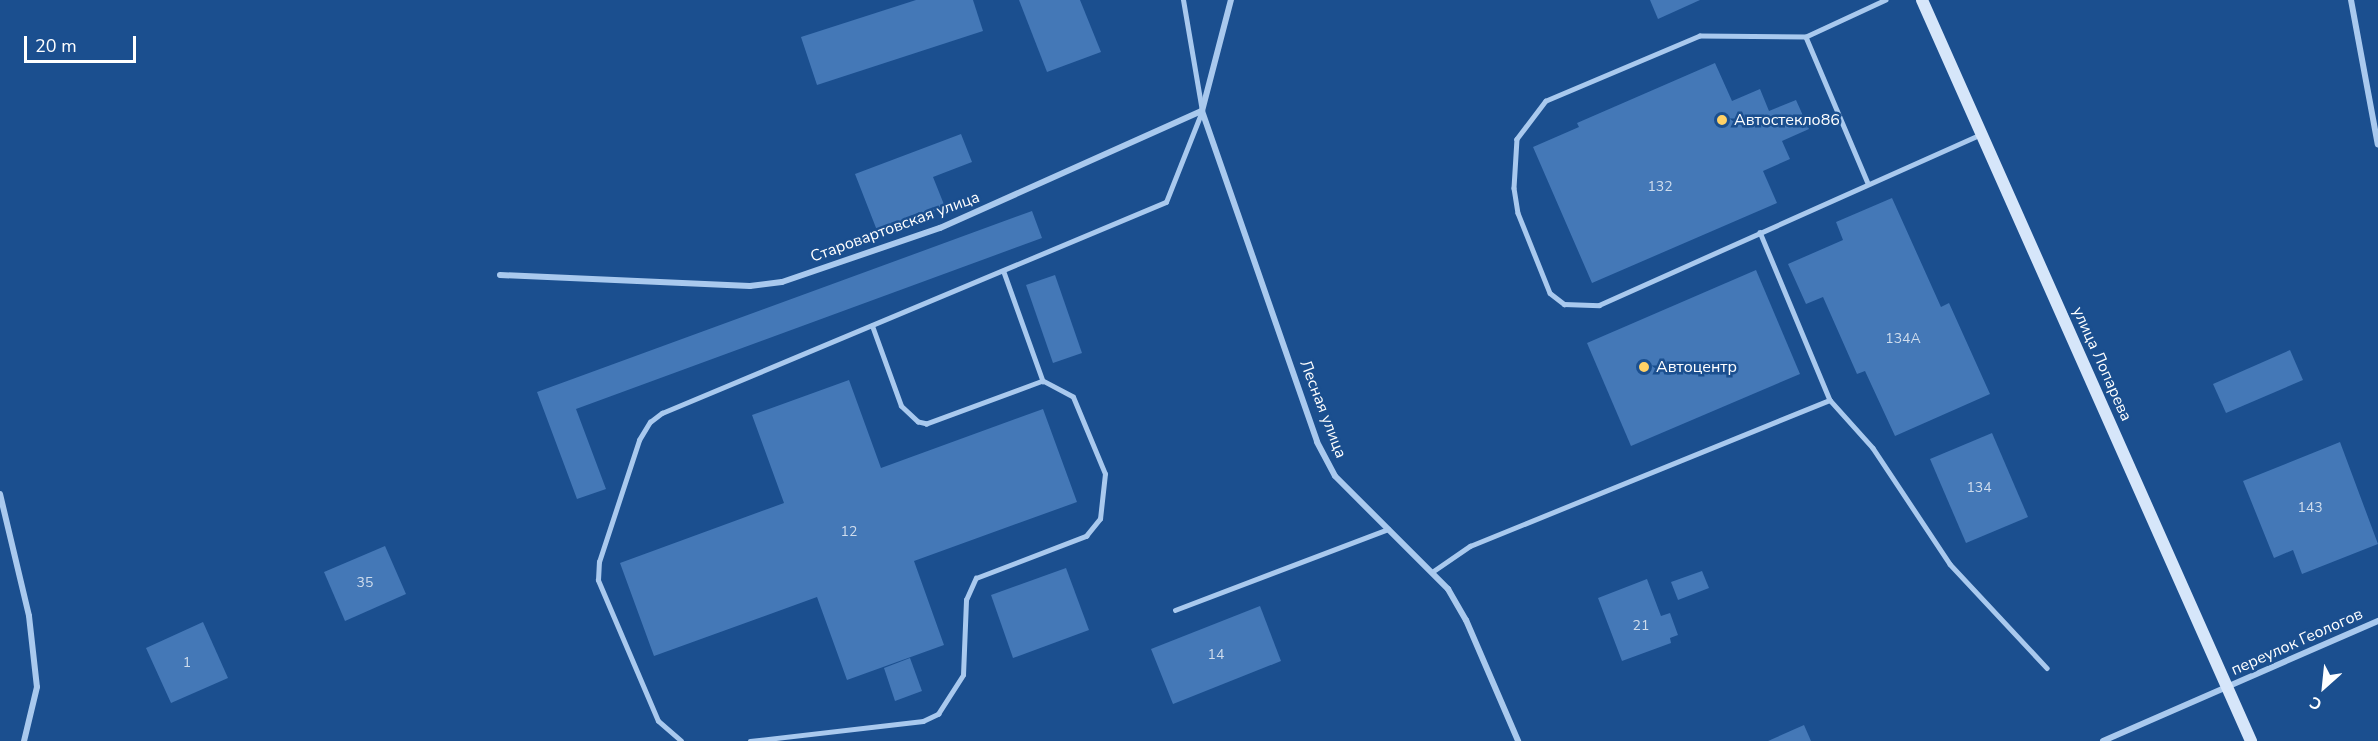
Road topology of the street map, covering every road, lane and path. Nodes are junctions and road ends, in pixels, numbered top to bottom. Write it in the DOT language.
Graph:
graph roads {
  1 [pos="1183,0"];
  2 [pos="1231,0"];
  3 [pos="1886,0"];
  4 [pos="1922,0"];
  5 [pos="2350,0"];
  6 [pos="1806,37"];
  7 [pos="1202,111"];
  8 [pos="1982,133"];
  9 [pos="2378,145"];
  10 [pos="1868,183"];
  11 [pos="1760,232"];
  12 [pos="1004,272"];
  13 [pos="500,275"];
  14 [pos="872,326"];
  15 [pos="1043,381"];
  16 [pos="1830,400"];
  17 [pos="0,494"];
  18 [pos="1389,529"];
  19 [pos="1432,572"];
  20 [pos="1175,610"];
  21 [pos="2378,621"];
  22 [pos="2047,668"];
  23 [pos="2226,687"];
  24 [pos="24,741"];
  25 [pos="681,741"];
  26 [pos="750,741"];
  27 [pos="1518,741"];
  28 [pos="2103,741"];
  29 [pos="2251,741"];
  1 -- 7 [label="lane"];
  2 -- 7 [label="street"];
  3 -- 6 [label="lane"];
  4 -- 8 [label="main road, улица Лопарева"];
  5 -- 9 [label="street"];
  6 -- 10 [label="lane"];
  6 -- 11 [label="lane"];
  7 -- 12 [label="lane"];
  7 -- 13 [label="street, Старовартовская улица"];
  7 -- 18 [label="street, Лесная улица"];
  8 -- 10 [label="lane"];
  8 -- 23 [label="main road, улица Лопарева"];
  10 -- 11 [label="lane"];
  11 -- 16 [label="lane"];
  12 -- 14 [label="lane"];
  12 -- 15 [label="lane"];
  14 -- 15 [label="lane"];
  14 -- 25 [label="lane"];
  15 -- 26 [label="lane"];
  16 -- 19 [label="lane"];
  16 -- 22 [label="lane"];
  17 -- 24 [label="street"];
  18 -- 19 [label="street, Лесная улица"];
  18 -- 20 [label="lane"];
  19 -- 27 [label="street, Лесная улица"];
  21 -- 23 [label="street, переулок Геологов"];
  23 -- 28 [label="street, переулок Геологов"];
  23 -- 29 [label="main road, улица Лопарева"];
}
